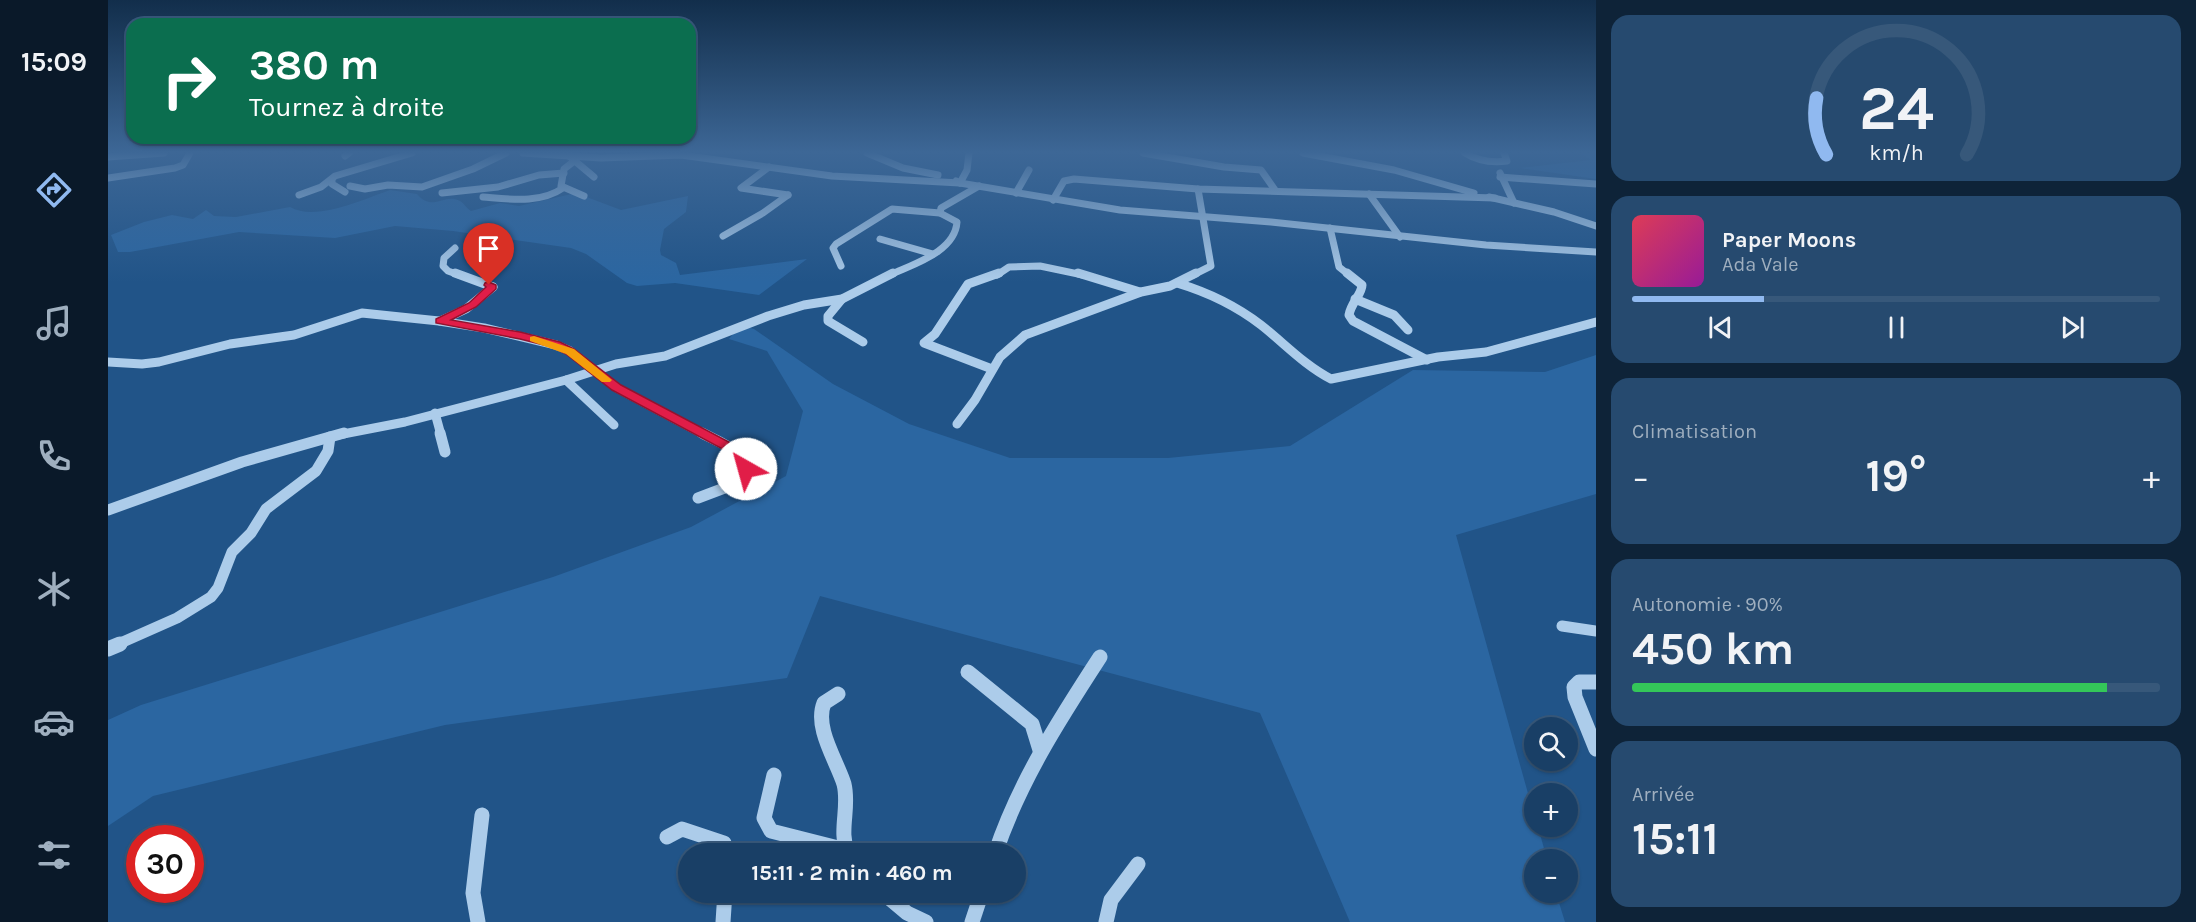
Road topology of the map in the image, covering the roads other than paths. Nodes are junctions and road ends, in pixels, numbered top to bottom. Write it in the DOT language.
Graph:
graph roads {
  1 [pos="551,196"];
  2 [pos="788,196"];
  3 [pos="961,196"];
  4 [pos="1032,196"];
  5 [pos="1055,196"];
  6 [pos="1199,196"];
  7 [pos="1370,196"];
  8 [pos="1433,196"];
  9 [pos="1488,196"];
  10 [pos="1511,196"];
  11 [pos="483,197"];
  12 [pos="1495,198"];
  13 [pos="1053,200"];
  14 [pos="1514,202"];
  15 [pos="940,213"];
  16 [pos="1203,217"];
  17 [pos="1596,226"];
  18 [pos="1330,228"];
  19 [pos="723,236"];
  20 [pos="1400,237"];
  21 [pos="880,239"];
  22 [pos="455,248"];
  23 [pos="1596,252"];
  24 [pos="933,255"];
  25 [pos="841,266"];
  26 [pos="1177,283"];
  27 [pos="1140,292"];
  28 [pos="842,299"];
  29 [pos="1354,299"];
  30 [pos="440,321"];
  31 [pos="1596,322"];
  32 [pos="1408,330"];
  33 [pos="863,342"];
  34 [pos="1427,360"];
  35 [pos="108,362"];
  36 [pos="992,369"];
  37 [pos="595,371"];
  38 [pos="566,380"];
  39 [pos="435,413"];
  40 [pos="957,424"];
  41 [pos="614,425"];
  42 [pos="330,436"];
  43 [pos="444,452"];
  44 [pos="698,498"];
  45 [pos="108,510"];
  46 [pos="1562,627"];
  47 [pos="1596,631"];
  48 [pos="108,649"];
  49 [pos="1100,657"];
  50 [pos="968,672"];
  51 [pos="1596,682"];
  52 [pos="838,694"];
  53 [pos="1596,749"];
  54 [pos="1040,750"];
  55 [pos="774,775"];
  56 [pos="482,815"];
  57 [pos="667,837"];
  58 [pos="724,843"];
  59 [pos="814,843"];
  60 [pos="845,843"];
  61 [pos="998,843"];
  62 [pos="1138,864"];
  63 [pos="724,903"];
  64 [pos="895,903"];
  65 [pos="978,903"];
  66 [pos="478,922"];
  67 [pos="723,922"];
  68 [pos="926,922"];
  69 [pos="972,922"];
  70 [pos="1106,922"];
  1 -- 11 [label="street"];
  2 -- 19 [label="street"];
  3 -- 15 [label="street"];
  4 -- 13 [label="street"];
  5 -- 13 [label="street"];
  6 -- 16 [label="street"];
  7 -- 20 [label="street"];
  8 -- 12 [label="street"];
  9 -- 12 [label="street"];
  10 -- 14 [label="street"];
  12 -- 14 [label="street"];
  13 -- 16 [label="street"];
  14 -- 17 [label="street"];
  15 -- 24 [label="street"];
  15 -- 25 [label="street"];
  16 -- 18 [label="street"];
  16 -- 26 [label="street"];
  18 -- 20 [label="street"];
  18 -- 29 [label="street"];
  20 -- 23 [label="street"];
  21 -- 24 [label="street"];
  22 -- 30 [label="street"];
  24 -- 28 [label="street"];
  26 -- 27 [label="street"];
  26 -- 34 [label="street"];
  27 -- 36 [label="street"];
  27 -- 36 [label="street"];
  28 -- 33 [label="street"];
  28 -- 37 [label="street"];
  29 -- 32 [label="street"];
  29 -- 34 [label="street"];
  30 -- 35 [label="street"];
  30 -- 37 [label="street"];
  31 -- 34 [label="street"];
  36 -- 40 [label="street"];
  37 -- 38 [label="street"];
  37 -- 44 [label="street"];
  38 -- 39 [label="street"];
  38 -- 41 [label="street"];
  39 -- 42 [label="street"];
  39 -- 43 [label="street"];
  42 -- 45 [label="street"];
  42 -- 48 [label="street"];
  46 -- 47 [label="street"];
  49 -- 54 [label="street"];
  50 -- 54 [label="street"];
  51 -- 53 [label="street"];
  52 -- 60 [label="street"];
  54 -- 61 [label="street"];
  55 -- 59 [label="street"];
  56 -- 66 [label="street"];
  57 -- 58 [label="street"];
  62 -- 70 [label="street"];
  63 -- 67 [label="street"];
  64 -- 68 [label="street"];
  65 -- 69 [label="street"];
}
